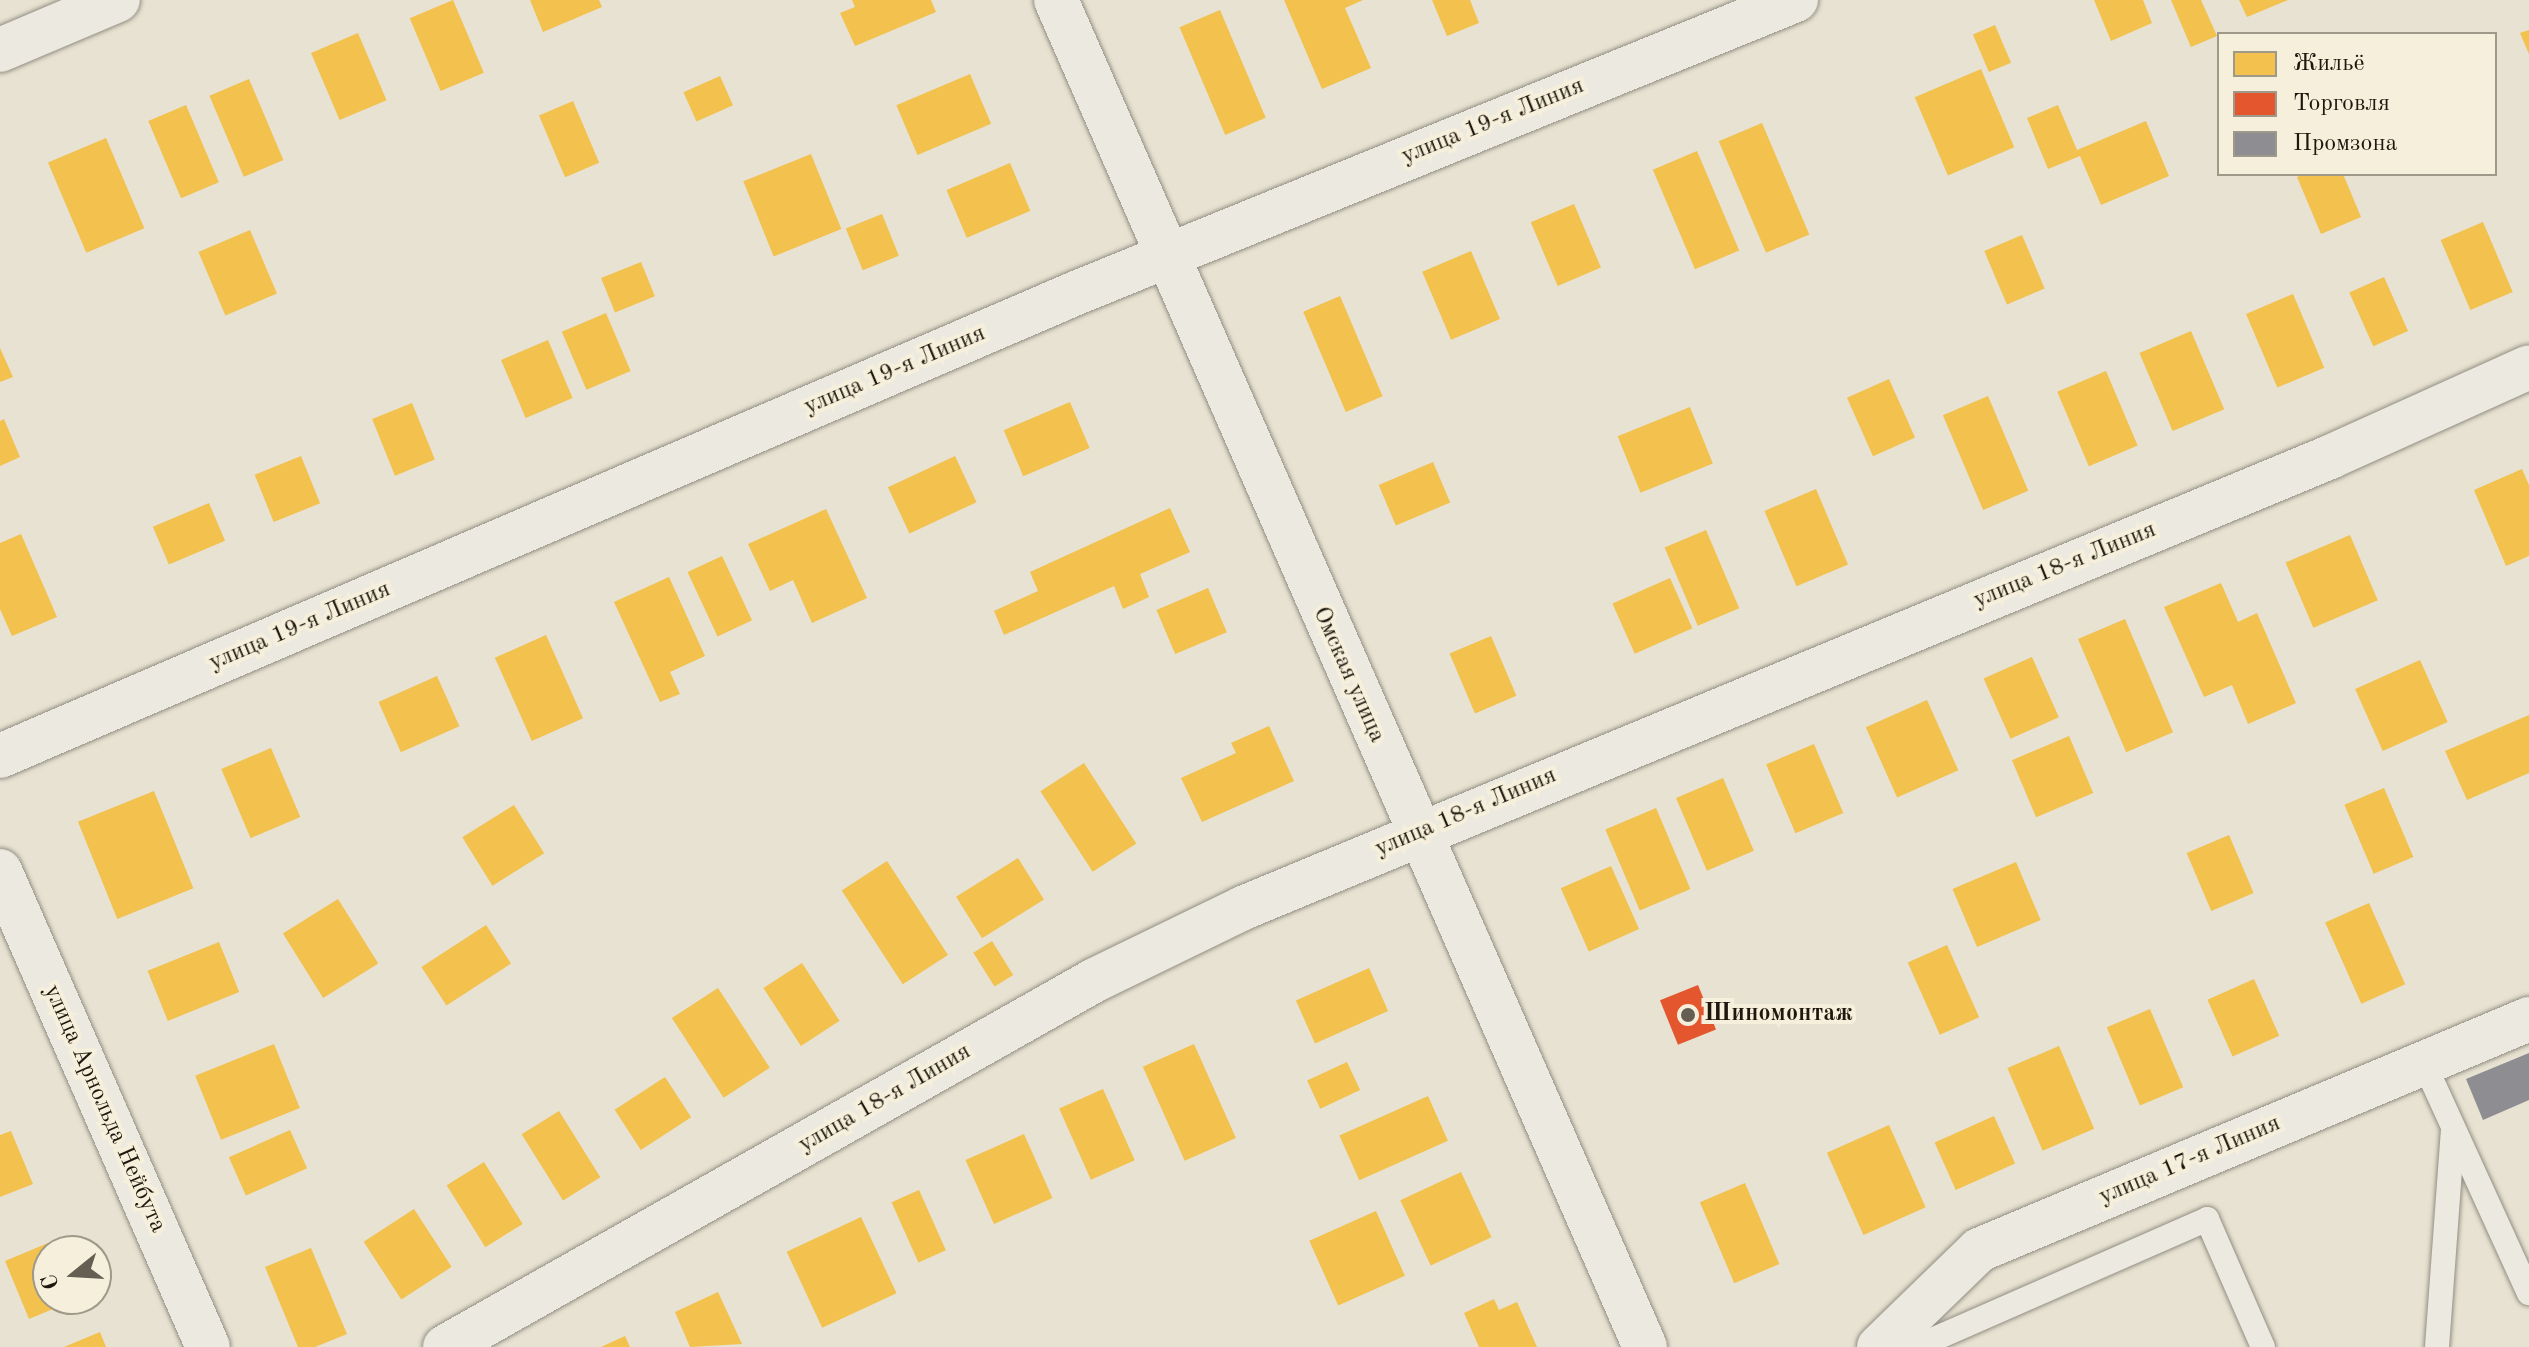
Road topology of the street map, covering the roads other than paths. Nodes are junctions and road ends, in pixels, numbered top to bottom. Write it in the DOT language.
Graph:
graph roads {
  1 [pos="118,0"];
  2 [pos="1056,0"];
  3 [pos="1796,0"];
  4 [pos="0,50"];
  5 [pos="1165,256"];
  6 [pos="2529,367"];
  7 [pos="0,756"];
  8 [pos="1416,832"];
  9 [pos="0,871"];
  10 [pos="2529,1019"];
  11 [pos="2424,1063"];
  12 [pos="2453,1129"];
  13 [pos="2529,1293"];
  14 [pos="208,1347"];
  15 [pos="445,1347"];
  16 [pos="1645,1347"];
  17 [pos="1879,1347"];
  18 [pos="1916,1347"];
  19 [pos="2263,1347"];
  20 [pos="2437,1347"];
  1 -- 4 [label="street"];
  2 -- 5 [label="street, Омская улица"];
  3 -- 5 [label="street, улица 19-я Линия"];
  5 -- 7 [label="street, улица 19-я Линия"];
  5 -- 8 [label="street, Омская улица"];
  6 -- 8 [label="street, улица 18-я Линия"];
  8 -- 15 [label="street, улица 18-я Линия"];
  8 -- 16 [label="street, Омская улица"];
  9 -- 14 [label="street, улица Арнольда Нейбута"];
  10 -- 11 [label="street, улица 17-я Линия"];
  11 -- 12 [label="lane"];
  11 -- 17 [label="street, улица 17-я Линия"];
  12 -- 13 [label="lane"];
  12 -- 20 [label="lane"];
  18 -- 19 [label="lane"];
}
